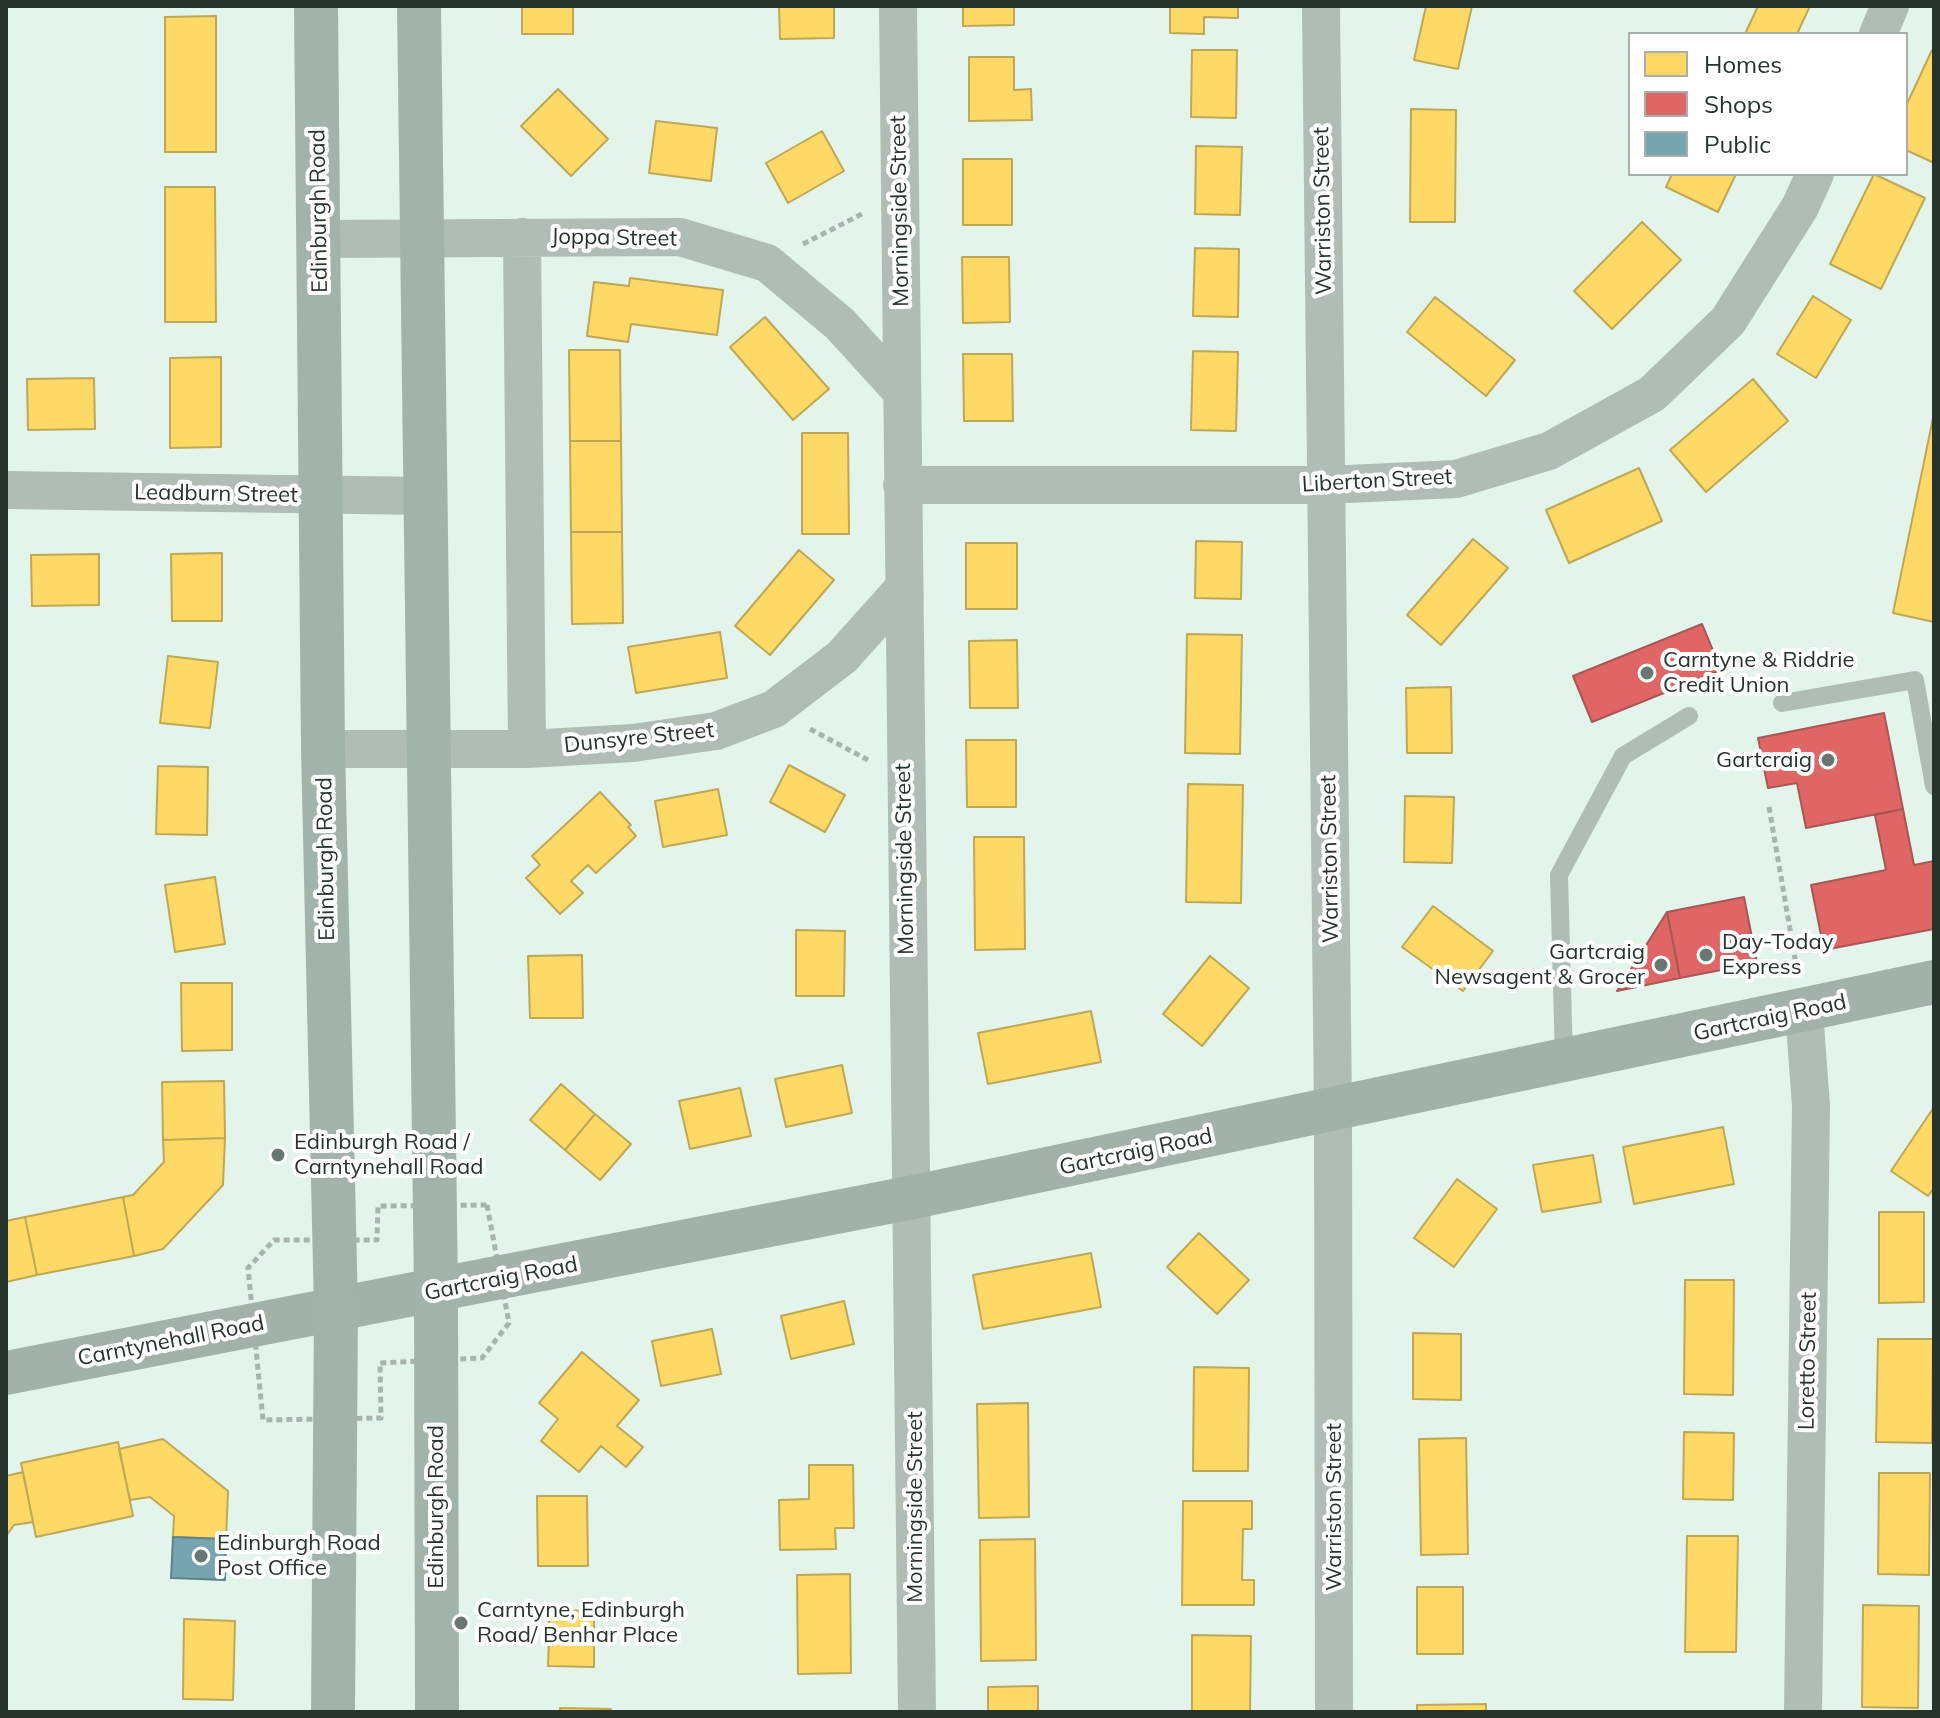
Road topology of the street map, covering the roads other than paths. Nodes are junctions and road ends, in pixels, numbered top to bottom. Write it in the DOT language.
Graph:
graph roads {
  1 [pos="316,6"];
  2 [pos="419,6"];
  3 [pos="898,6"];
  4 [pos="1321,6"];
  5 [pos="1890,6"];
  6 [pos="1879,32"];
  7 [pos="1814,176"];
  8 [pos="422,237"];
  9 [pos="522,237"];
  10 [pos="320,239"];
  11 [pos="901,391"];
  12 [pos="902,485"];
  13 [pos="1326,485"];
  14 [pos="6,490"];
  15 [pos="321,496"];
  16 [pos="426,496"];
  17 [pos="903,589"];
  18 [pos="1782,703"];
  19 [pos="1689,716"];
  20 [pos="426,748"];
  21 [pos="323,749"];
  22 [pos="527,749"];
  23 [pos="1934,786"];
  24 [pos="1934,982"];
  25 [pos="1804,1011"];
  26 [pos="1564,1062"];
  27 [pos="1333,1111"];
  28 [pos="909,1198"];
  29 [pos="436,1292"];
  30 [pos="336,1309"];
  31 [pos="6,1373"];
  32 [pos="333,1712"];
  33 [pos="437,1712"];
  34 [pos="917,1712"];
  35 [pos="1334,1712"];
  36 [pos="1803,1712"];
  1 -- 10 [label="main road, Edinburgh Road"];
  2 -- 8 [label="main road, Edinburgh Road"];
  3 -- 11 [label="street, Morningside Street"];
  4 -- 13 [label="street, Warriston Street"];
  5 -- 6 [label="street"];
  7 -- 13 [label="street, Liberton Street"];
  8 -- 9 [label="street, Joppa Street"];
  8 -- 10 [label="street, Joppa Street"];
  8 -- 16 [label="main road, Edinburgh Road"];
  9 -- 11 [label="street, Joppa Street"];
  9 -- 22 [label="street"];
  10 -- 15 [label="main road, Edinburgh Road"];
  11 -- 12 [label="street, Morningside Street"];
  12 -- 13 [label="street, Liberton Street"];
  12 -- 17 [label="street, Morningside Street"];
  13 -- 27 [label="street, Warriston Street"];
  14 -- 15 [label="street, Leadburn Street"];
  15 -- 16 [label="street, Leadburn Street"];
  15 -- 21 [label="main road, Edinburgh Road"];
  16 -- 20 [label="main road, Edinburgh Road"];
  17 -- 22 [label="street, Dunsyre Street"];
  17 -- 28 [label="street, Morningside Street"];
  18 -- 23 [label="lane"];
  19 -- 26 [label="lane"];
  20 -- 21 [label="street, Dunsyre Street"];
  20 -- 22 [label="street, Dunsyre Street"];
  20 -- 29 [label="main road, Edinburgh Road"];
  21 -- 30 [label="main road, Edinburgh Road"];
  24 -- 25 [label="street, Gartcraig Road"];
  25 -- 26 [label="street, Gartcraig Road"];
  25 -- 36 [label="street, Loretto Street"];
  26 -- 27 [label="street, Gartcraig Road"];
  27 -- 28 [label="street, Gartcraig Road"];
  27 -- 35 [label="street, Warriston Street"];
  28 -- 29 [label="street, Gartcraig Road"];
  28 -- 34 [label="street, Morningside Street"];
  29 -- 30 [label="street, Gartcraig Road"];
  29 -- 33 [label="main road, Edinburgh Road"];
  30 -- 31 [label="street, Carntynehall Road"];
  30 -- 32 [label="main road, Edinburgh Road"];
}
